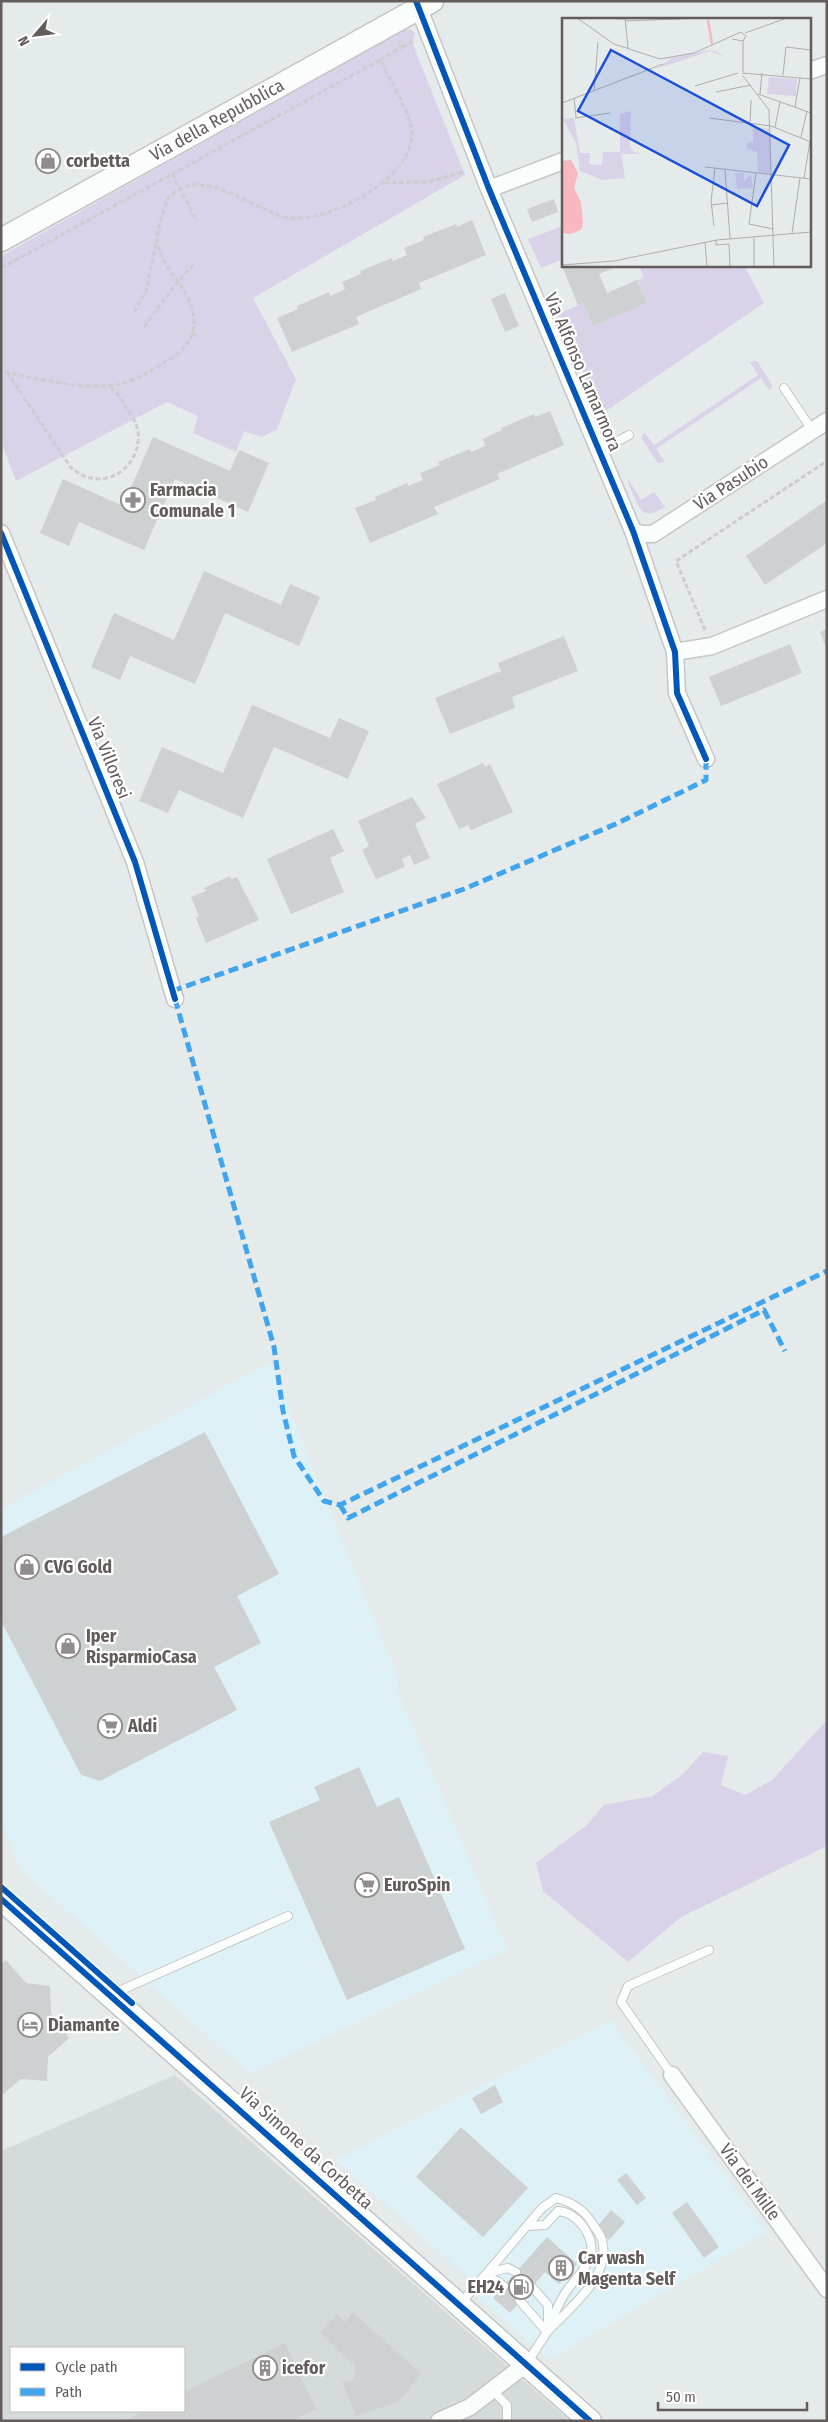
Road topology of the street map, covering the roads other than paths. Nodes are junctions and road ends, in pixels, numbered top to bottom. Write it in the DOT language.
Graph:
graph roads {
  1 [pos="422,4"];
  2 [pos="827,65"];
  3 [pos="810,71"];
  4 [pos="562,162"];
  5 [pos="489,189"];
  6 [pos="1,240"];
  7 [pos="784,388"];
  8 [pos="827,420"];
  9 [pos="812,430"];
  10 [pos="628,435"];
  11 [pos="600,451"];
  12 [pos="633,531"];
  13 [pos="1,533"];
  14 [pos="827,599"];
  15 [pos="675,652"];
  16 [pos="706,759"];
  17 [pos="175,999"];
  18 [pos="1,1899"];
  19 [pos="288,1916"];
  20 [pos="709,1950"];
  21 [pos="114,1998"];
  22 [pos="672,2075"];
  23 [pos="527,2226"];
  24 [pos="516,2272"];
  25 [pos="486,2274"];
  26 [pos="504,2286"];
  27 [pos="532,2287"];
  28 [pos="827,2289"];
  29 [pos="520,2301"];
  30 [pos="460,2304"];
  31 [pos="547,2332"];
  32 [pos="526,2364"];
  33 [pos="493,2391"];
  34 [pos="446,2420"];
  35 [pos="506,2421"];
  36 [pos="590,2421"];
  1 -- 5 [label="street, Via Alfonso Lamarmora"];
  1 -- 6 [label="street, Via della Repubblica"];
  2 -- 3 [label="street"];
  4 -- 5 [label="street"];
  5 -- 11 [label="street, Via Alfonso Lamarmora"];
  7 -- 9 [label="lane"];
  8 -- 9 [label="street, Via Pasubio"];
  9 -- 12 [label="street, Via Pasubio"];
  10 -- 11 [label="lane"];
  11 -- 12 [label="street, Via Alfonso Lamarmora"];
  12 -- 15 [label="street, Via Alfonso Lamarmora"];
  13 -- 17 [label="street, Via Villoresi"];
  14 -- 15 [label="street"];
  15 -- 16 [label="street, Via Alfonso Lamarmora"];
  18 -- 21 [label="street, Via Simone da Corbetta"];
  19 -- 21 [label="lane"];
  20 -- 22 [label="lane"];
  21 -- 30 [label="street, Via Simone da Corbetta"];
  22 -- 28 [label="street, Via dei Mille"];
  23 -- 25 [label="lane"];
  23 -- 31 [label="lane"];
  23 -- 31 [label="lane"];
  24 -- 25 [label="lane"];
  25 -- 26 [label="lane"];
  25 -- 30 [label="lane"];
  27 -- 31 [label="lane"];
  29 -- 31 [label="lane"];
  30 -- 32 [label="street, Via Simone da Corbetta"];
  31 -- 32 [label="lane"];
  32 -- 33 [label="street"];
  32 -- 36 [label="street, Via Simone da Corbetta"];
  33 -- 34 [label="street"];
  33 -- 35 [label="lane"];
}
